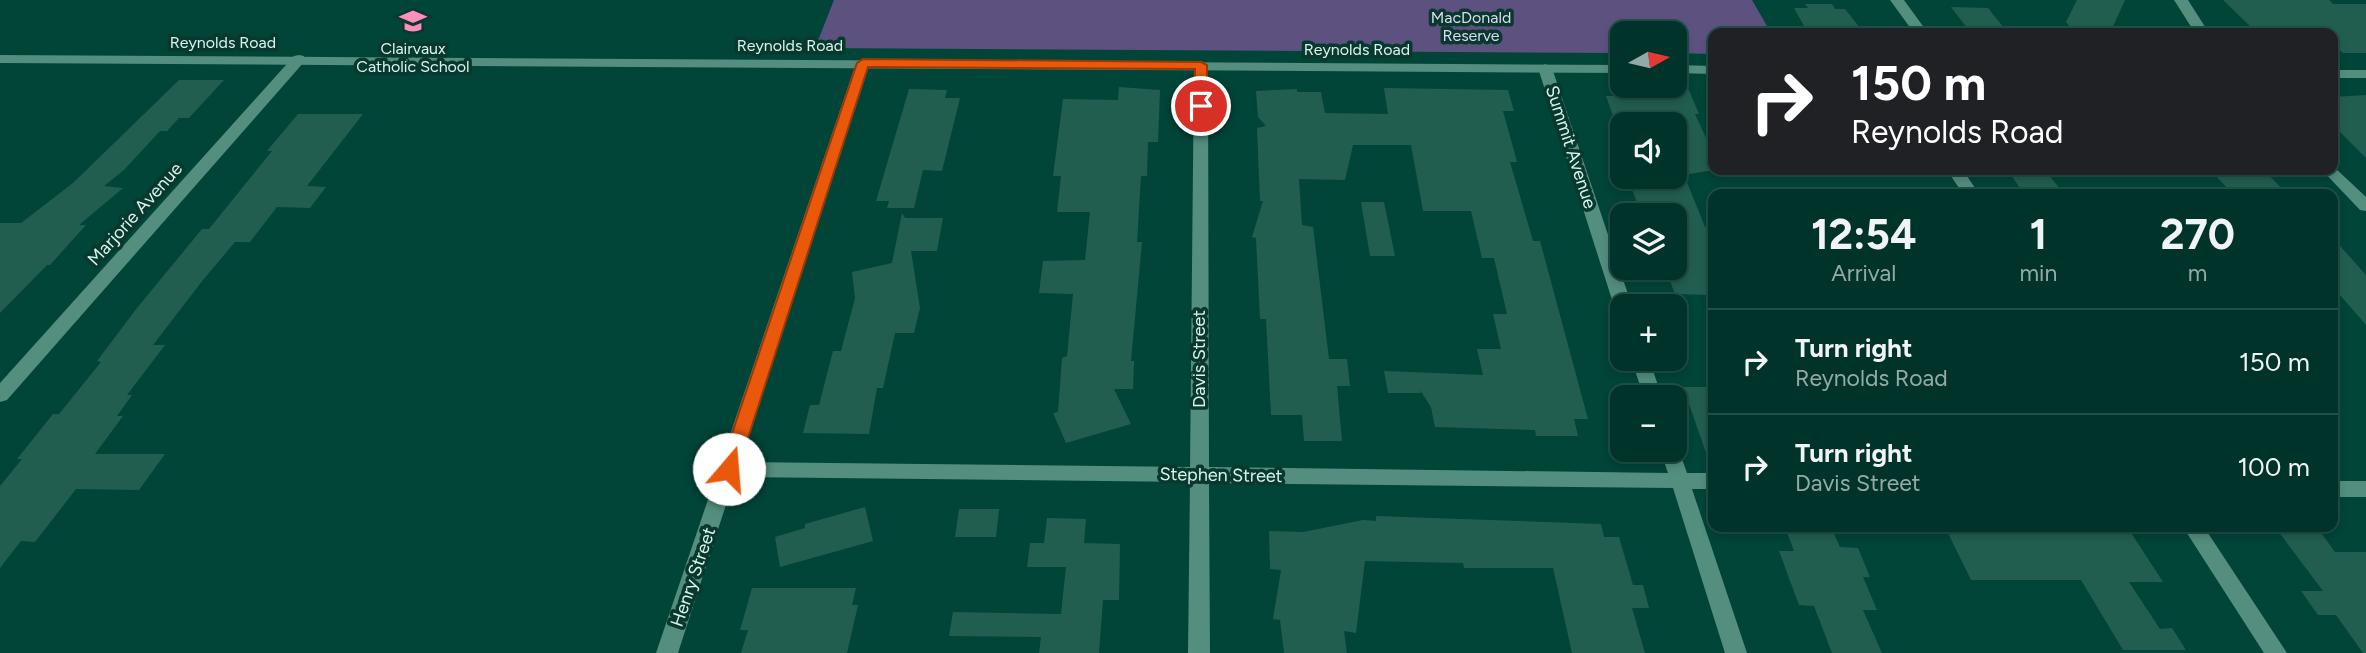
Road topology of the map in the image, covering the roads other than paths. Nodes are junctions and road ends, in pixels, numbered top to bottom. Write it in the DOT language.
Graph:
graph roads {
  1 [pos="1897,0"];
  2 [pos="2181,0"];
  3 [pos="1917,28"];
  4 [pos="2199,28"];
  5 [pos="0,59"];
  6 [pos="299,59"];
  7 [pos="863,63"];
  8 [pos="1201,65"];
  9 [pos="1545,68"];
  10 [pos="1610,69"];
  11 [pos="1687,69"];
  12 [pos="1708,70"];
  13 [pos="2338,74"];
  14 [pos="2366,74"];
  15 [pos="2335,175"];
  16 [pos="2366,206"];
  17 [pos="1619,294"];
  18 [pos="0,395"];
  19 [pos="1674,462"];
  20 [pos="729,469"];
  21 [pos="1198,475"];
  22 [pos="1680,481"];
  23 [pos="1708,481"];
  24 [pos="2338,489"];
  25 [pos="2366,489"];
  26 [pos="2196,532"];
  27 [pos="667,653"];
  28 [pos="1199,653"];
  29 [pos="1736,653"];
  30 [pos="2276,653"];
  1 -- 3 [label="street"];
  2 -- 4 [label="street"];
  5 -- 6 [label="street, Reynolds Road"];
  6 -- 7 [label="street, Reynolds Road"];
  6 -- 18 [label="street, Marjorie Avenue"];
  7 -- 8 [label="street, Reynolds Road"];
  7 -- 20 [label="street, Henry Street"];
  8 -- 9 [label="street, Reynolds Road"];
  8 -- 21 [label="street, Davis Street"];
  9 -- 10 [label="street, Reynolds Road"];
  9 -- 17 [label="street, Summit Avenue"];
  11 -- 12 [label="street"];
  13 -- 14 [label="street"];
  15 -- 16 [label="street"];
  19 -- 22 [label="street"];
  20 -- 21 [label="street, Stephen Street"];
  20 -- 27 [label="street, Henry Street"];
  21 -- 22 [label="street, Stephen Street"];
  21 -- 28 [label="street, Davis Street"];
  22 -- 23 [label="street, Stephen Street"];
  22 -- 29 [label="street"];
  24 -- 25 [label="street"];
  26 -- 30 [label="street"];
}
